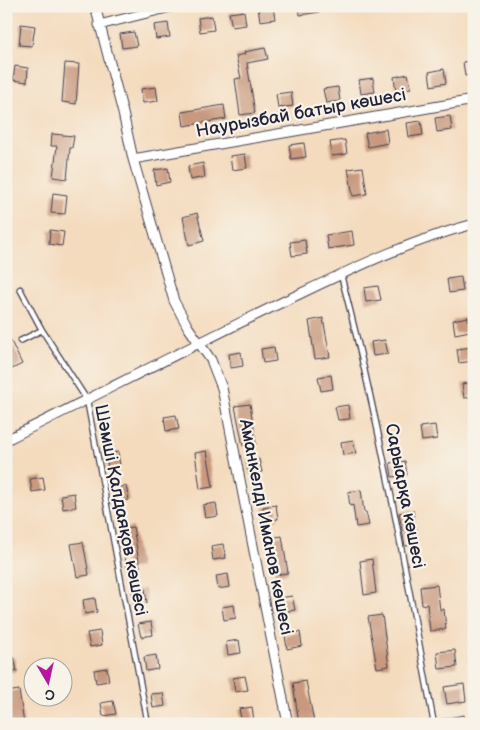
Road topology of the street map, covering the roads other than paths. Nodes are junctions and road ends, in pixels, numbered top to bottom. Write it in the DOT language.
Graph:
graph roads {
  1 [pos="95,6"];
  2 [pos="175,6"];
  3 [pos="99,25"];
  4 [pos="474,100"];
  5 [pos="133,159"];
  6 [pos="474,224"];
  7 [pos="341,274"];
  8 [pos="20,289"];
  9 [pos="42,330"];
  10 [pos="20,341"];
  11 [pos="198,343"];
  12 [pos="87,400"];
  13 [pos="6,440"];
  14 [pos="148,724"];
  15 [pos="288,724"];
  16 [pos="434,724"];
  1 -- 3 [label="street, Аманкелді Иманов көшесі"];
  2 -- 3 [label="street"];
  3 -- 5 [label="street, Аманкелді Иманов көшесі"];
  4 -- 5 [label="street, Наурызбай батыр көшесі"];
  5 -- 11 [label="street, Аманкелді Иманов көшесі"];
  6 -- 7 [label="street"];
  7 -- 11 [label="street"];
  7 -- 16 [label="lane, Сарыарқа көшесі"];
  8 -- 9 [label="lane, Шәмші Қалдаяқов көшесі"];
  9 -- 10 [label="lane"];
  9 -- 12 [label="lane, Шәмші Қалдаяқов көшесі"];
  11 -- 12 [label="street"];
  11 -- 15 [label="street, Аманкелді Иманов көшесі"];
  12 -- 13 [label="street"];
  12 -- 14 [label="lane, Шәмші Қалдаяқов көшесі"];
}
